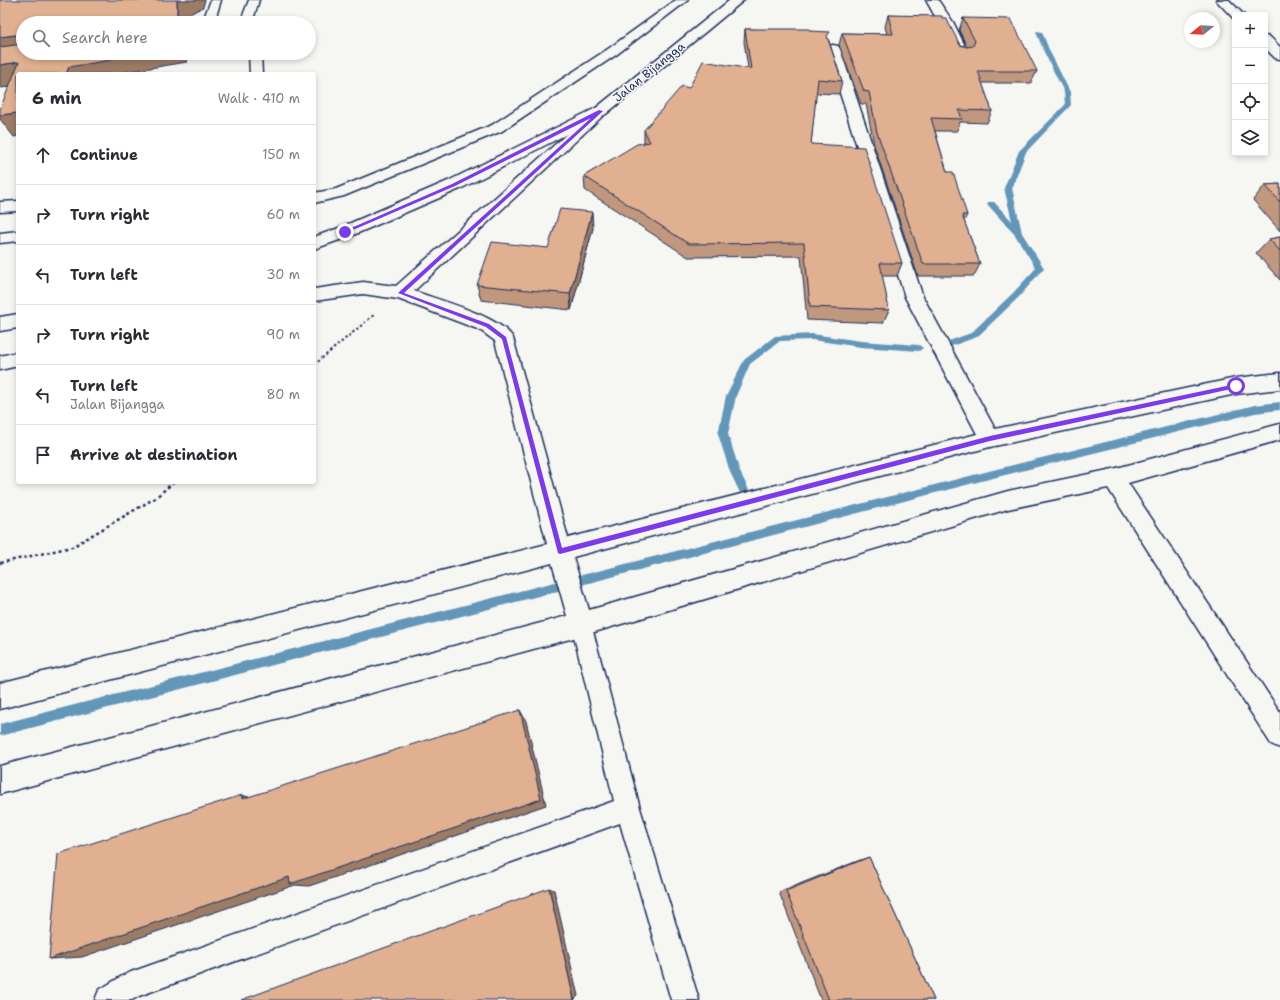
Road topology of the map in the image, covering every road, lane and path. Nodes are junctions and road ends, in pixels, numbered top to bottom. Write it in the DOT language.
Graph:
graph roads {
  1 [pos="216,0"];
  2 [pos="254,0"];
  3 [pos="683,0"];
  4 [pos="738,0"];
  5 [pos="932,0"];
  6 [pos="1222,0"];
  7 [pos="1235,12"];
  8 [pos="210,16"];
  9 [pos="248,16"];
  10 [pos="1268,43"];
  11 [pos="833,49"];
  12 [pos="962,54"];
  13 [pos="1280,55"];
  14 [pos="255,60"];
  15 [pos="256,72"];
  16 [pos="601,111"];
  17 [pos="316,198"];
  18 [pos="16,206"];
  19 [pos="0,207"];
  20 [pos="16,236"];
  21 [pos="0,238"];
  22 [pos="316,242"];
  23 [pos="400,293"];
  24 [pos="316,295"];
  25 [pos="16,321"];
  26 [pos="0,324"];
  27 [pos="16,359"];
  28 [pos="0,363"];
  29 [pos="316,364"];
  30 [pos="1280,382"];
  31 [pos="1280,432"];
  32 [pos="990,439"];
  33 [pos="1113,478"];
  34 [pos="172,484"];
  35 [pos="562,560"];
  36 [pos="0,563"];
  37 [pos="579,618"];
  38 [pos="0,696"];
  39 [pos="1280,735"];
  40 [pos="0,780"];
  41 [pos="628,808"];
  42 [pos="109,1000"];
  43 [pos="685,1000"];
  1 -- 8 [label="lane"];
  2 -- 9 [label="lane"];
  3 -- 17 [label="lane"];
  4 -- 16 [label="street, Jalan Bijangga"];
  5 -- 12 [label="street"];
  6 -- 7 [label="street"];
  10 -- 13 [label="street"];
  11 -- 32 [label="street"];
  14 -- 15 [label="lane"];
  16 -- 22 [label="street, Jalan Bijangga"];
  16 -- 23 [label="street"];
  18 -- 19 [label="lane"];
  20 -- 21 [label="lane"];
  23 -- 24 [label="street"];
  23 -- 29 [label="path"];
  23 -- 35 [label="street"];
  25 -- 26 [label="street"];
  27 -- 28 [label="street"];
  30 -- 32 [label="street"];
  31 -- 33 [label="street"];
  32 -- 35 [label="street"];
  33 -- 37 [label="street"];
  33 -- 39 [label="street"];
  34 -- 36 [label="path"];
  35 -- 37 [label="street"];
  35 -- 38 [label="street"];
  37 -- 40 [label="street"];
  37 -- 41 [label="lane"];
  41 -- 42 [label="lane"];
  41 -- 43 [label="lane"];
}
